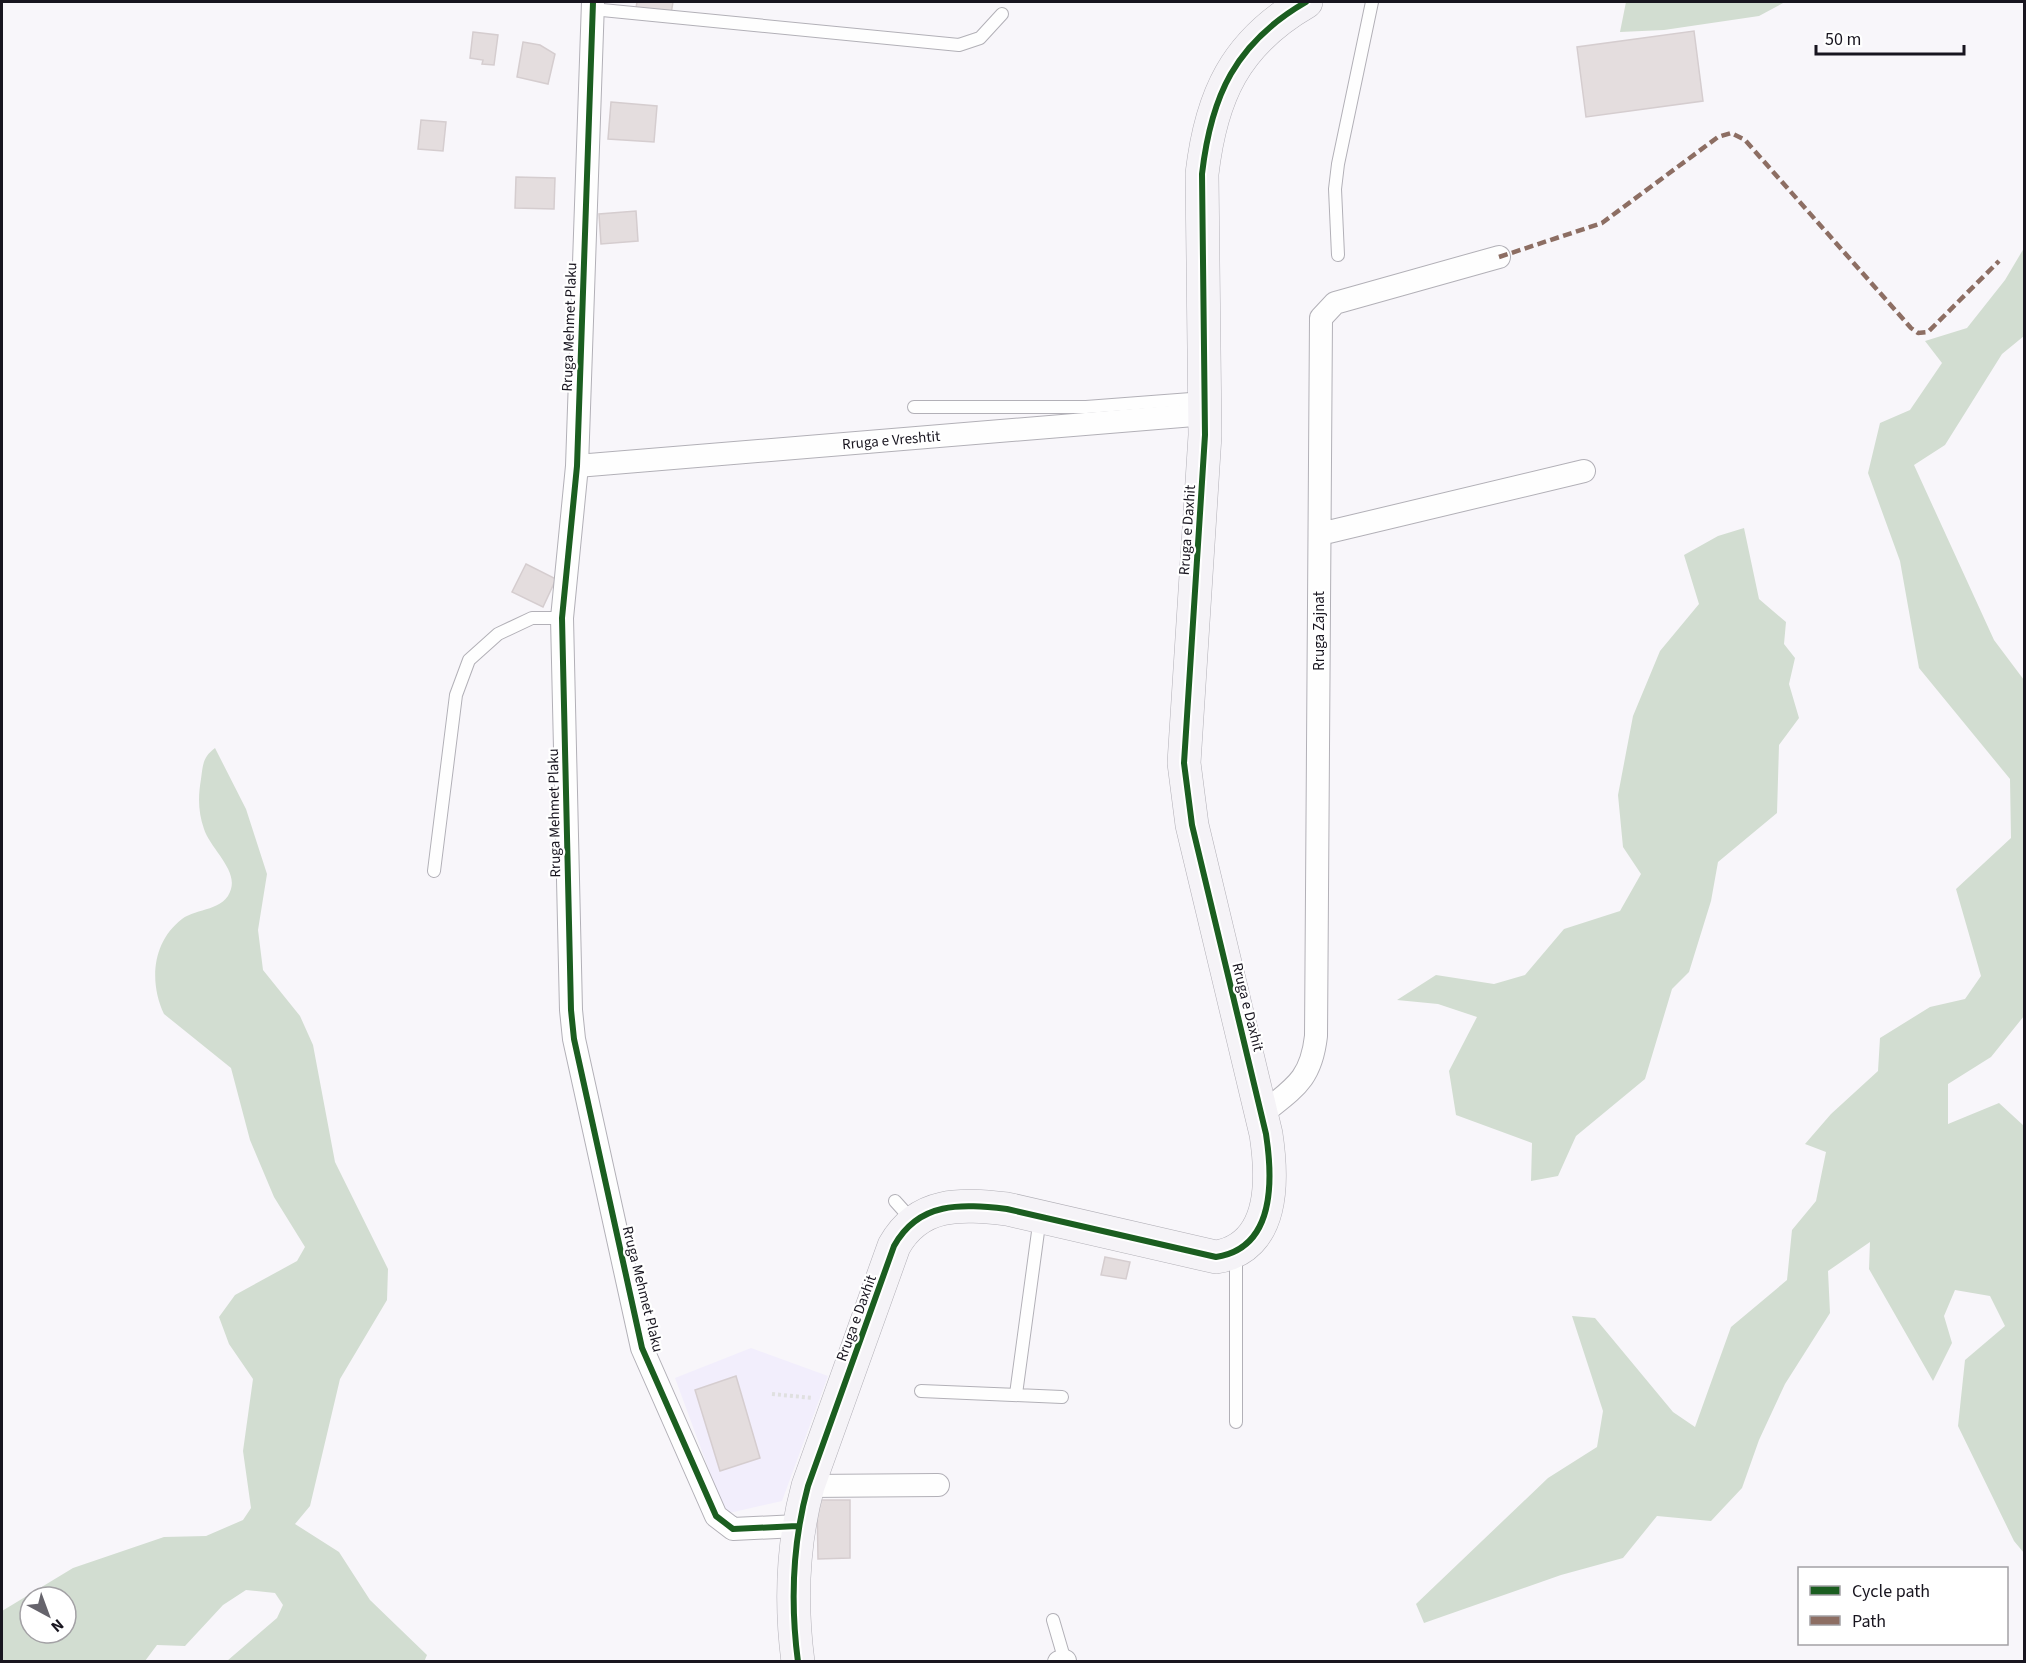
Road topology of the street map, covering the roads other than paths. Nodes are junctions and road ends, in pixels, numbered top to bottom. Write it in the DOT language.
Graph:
graph roads {
  1 [pos="1306,2"];
  2 [pos="1372,2"];
  3 [pos="593,5"];
  4 [pos="1002,14"];
  5 [pos="1338,255"];
  6 [pos="1499,256"];
  7 [pos="1205,406"];
  8 [pos="914,407"];
  9 [pos="576,466"];
  10 [pos="1584,471"];
  11 [pos="1320,534"];
  12 [pos="562,618"];
  13 [pos="434,871"];
  14 [pos="1262,1114"];
  15 [pos="1040,1217"];
  16 [pos="1236,1251"];
  17 [pos="921,1391"];
  18 [pos="1016,1394"];
  19 [pos="1062,1397"];
  20 [pos="1236,1422"];
  21 [pos="938,1485"];
  22 [pos="808,1486"];
  23 [pos="797,1526"];
  24 [pos="1053,1620"];
  25 [pos="1062,1661"];
  26 [pos="798,1662"];
  1 -- 7 [label="street, Rruga e Daxhit"];
  2 -- 5 [label="lane"];
  3 -- 4 [label="lane"];
  3 -- 9 [label="street, Rruga Mehmet Plaku"];
  6 -- 11 [label="street, Rruga Zajnat"];
  7 -- 8 [label="lane"];
  7 -- 9 [label="street, Rruga e Vreshtit"];
  7 -- 14 [label="street, Rruga e Daxhit"];
  9 -- 12 [label="street, Rruga Mehmet Plaku"];
  10 -- 11 [label="street"];
  11 -- 14 [label="street, Rruga Zajnat"];
  12 -- 13 [label="lane"];
  12 -- 23 [label="street, Rruga Mehmet Plaku"];
  14 -- 16 [label="street, Rruga e Daxhit"];
  15 -- 16 [label="street, Rruga e Daxhit"];
  15 -- 18 [label="lane"];
  15 -- 22 [label="street, Rruga e Daxhit"];
  16 -- 20 [label="lane"];
  17 -- 18 [label="lane"];
  18 -- 19 [label="lane"];
  21 -- 22 [label="street"];
  22 -- 23 [label="street, Rruga e Daxhit"];
  23 -- 26 [label="street, Rruga e Daxhit"];
  24 -- 25 [label="lane"];
}
